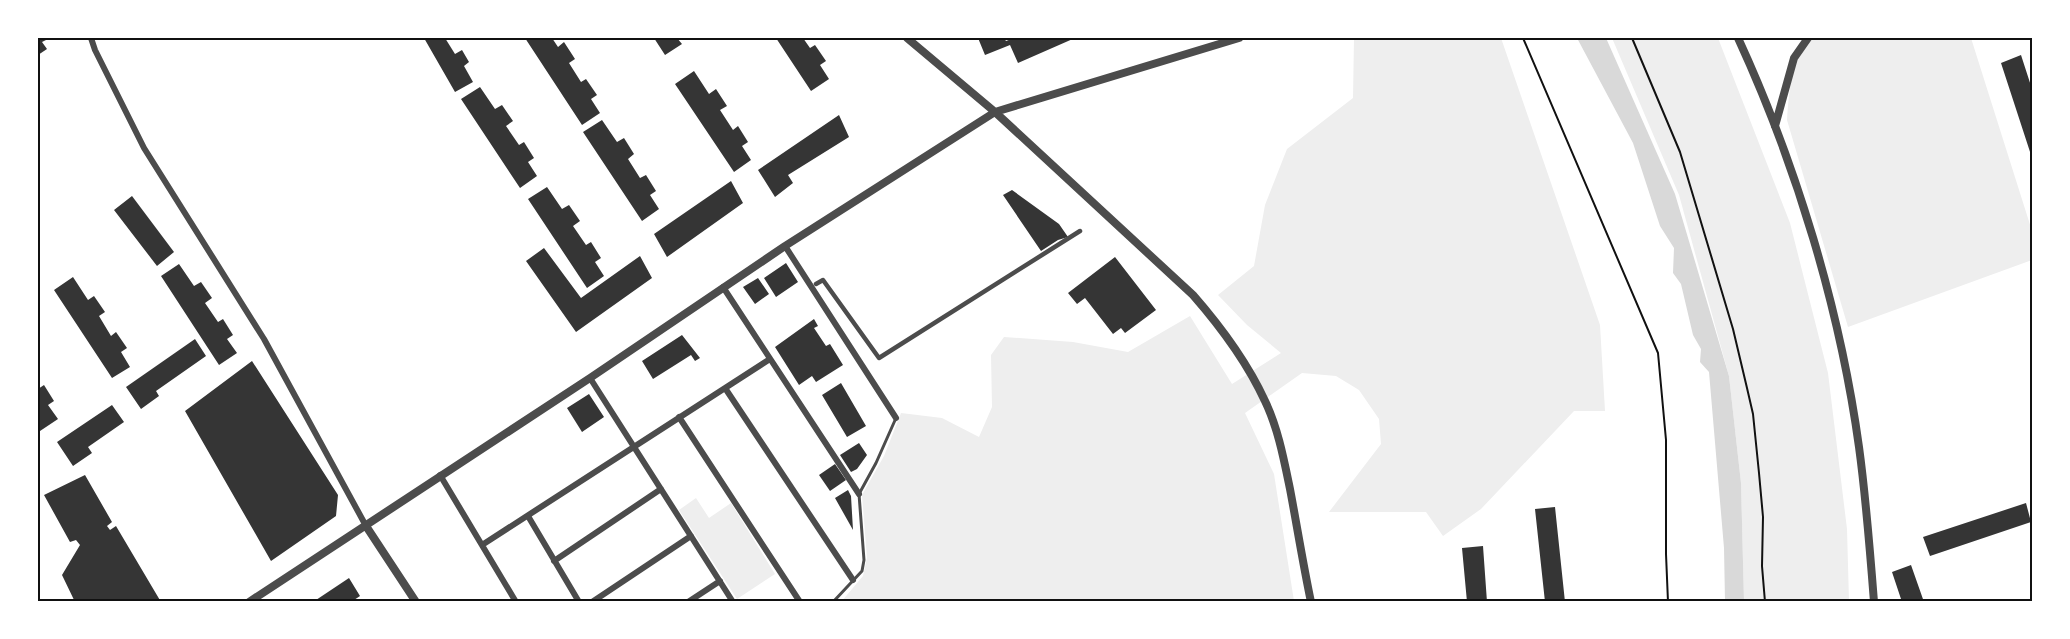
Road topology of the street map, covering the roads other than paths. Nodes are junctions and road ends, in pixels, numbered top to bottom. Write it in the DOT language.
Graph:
graph roads {
  1 [pos="91,38"];
  2 [pos="907,38"];
  3 [pos="1239,38"];
  4 [pos="1738,38"];
  5 [pos="1808,38"];
  6 [pos="995,112"];
  7 [pos="1775,126"];
  8 [pos="1080,231"];
  9 [pos="785,246"];
  10 [pos="816,284"];
  11 [pos="723,287"];
  12 [pos="770,359"];
  13 [pos="590,378"];
  14 [pos="725,388"];
  15 [pos="679,417"];
  16 [pos="896,418"];
  17 [pos="634,447"];
  18 [pos="440,475"];
  19 [pos="661,489"];
  20 [pos="859,494"];
  21 [pos="528,516"];
  22 [pos="366,526"];
  23 [pos="691,536"];
  24 [pos="482,545"];
  25 [pos="554,561"];
  26 [pos="853,580"];
  27 [pos="720,581"];
  28 [pos="249,602"];
  29 [pos="416,602"];
  30 [pos="516,602"];
  31 [pos="579,602"];
  32 [pos="592,602"];
  33 [pos="687,602"];
  34 [pos="733,602"];
  35 [pos="800,602"];
  36 [pos="833,602"];
  37 [pos="1310,602"];
  38 [pos="1874,602"];
  1 -- 22 [label="street"];
  2 -- 6 [label="street"];
  3 -- 6 [label="street"];
  4 -- 7 [label="street"];
  5 -- 7 [label="street"];
  6 -- 9 [label="street"];
  6 -- 37 [label="street"];
  7 -- 38 [label="street"];
  8 -- 10 [label="street"];
  9 -- 11 [label="street"];
  9 -- 16 [label="street"];
  11 -- 12 [label="street"];
  11 -- 13 [label="street"];
  12 -- 14 [label="street"];
  12 -- 20 [label="street"];
  13 -- 17 [label="street"];
  13 -- 18 [label="street"];
  14 -- 15 [label="street"];
  14 -- 26 [label="street"];
  15 -- 17 [label="street"];
  15 -- 35 [label="street"];
  16 -- 20 [label="lane"];
  17 -- 19 [label="street"];
  17 -- 21 [label="street"];
  18 -- 22 [label="street"];
  18 -- 24 [label="street"];
  19 -- 23 [label="street"];
  19 -- 25 [label="street"];
  20 -- 26 [label="lane"];
  21 -- 24 [label="street"];
  21 -- 25 [label="street"];
  22 -- 28 [label="street"];
  22 -- 29 [label="street"];
  23 -- 27 [label="street"];
  23 -- 32 [label="street"];
  24 -- 30 [label="street"];
  25 -- 31 [label="street"];
  26 -- 36 [label="lane"];
  27 -- 33 [label="street"];
  27 -- 34 [label="street"];
}
